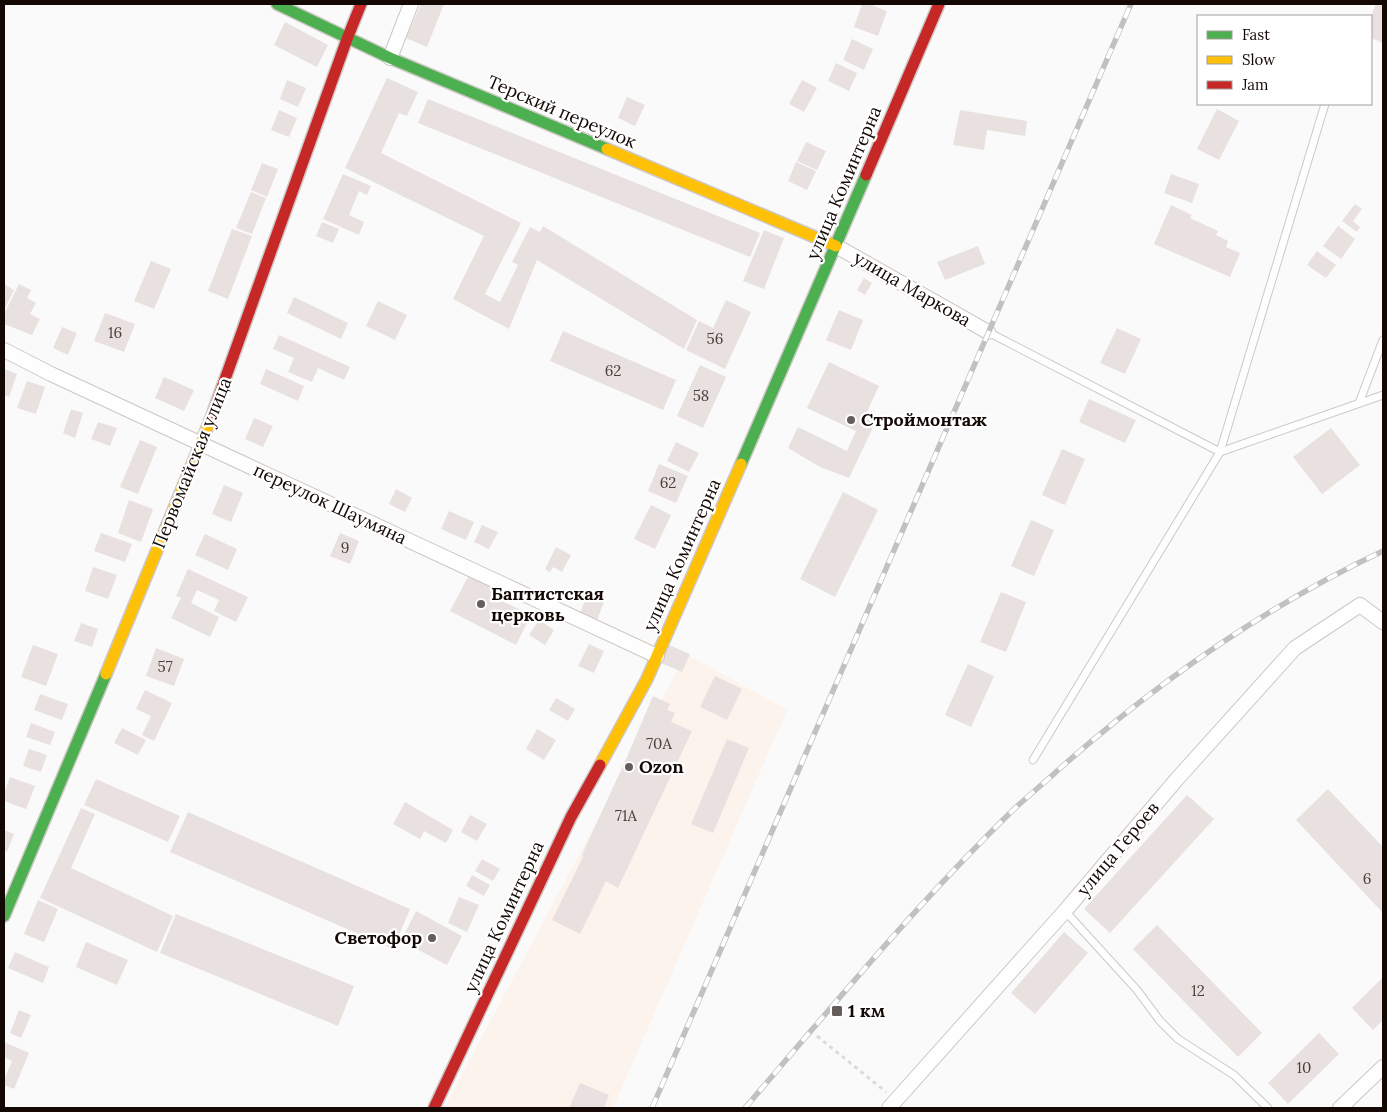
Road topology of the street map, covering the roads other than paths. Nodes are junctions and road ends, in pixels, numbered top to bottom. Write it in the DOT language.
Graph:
graph roads {
  1 [pos="277,4"];
  2 [pos="361,4"];
  3 [pos="411,4"];
  4 [pos="939,4"];
  5 [pos="347,39"];
  6 [pos="390,58"];
  7 [pos="1324,105"];
  8 [pos="836,246"];
  9 [pos="988,332"];
  10 [pos="1383,340"];
  11 [pos="4,350"];
  12 [pos="1383,395"];
  13 [pos="1360,403"];
  14 [pos="202,444"];
  15 [pos="1220,452"];
  16 [pos="1383,622"];
  17 [pos="658,656"];
  18 [pos="1033,760"];
  19 [pos="1065,911"];
  20 [pos="4,916"];
  21 [pos="1383,1066"];
  22 [pos="892,1104"];
  23 [pos="434,1108"];
  24 [pos="1268,1108"];
  25 [pos="1340,1108"];
  1 -- 5 [label="street, Терский переулок"];
  2 -- 5 [label="street, Первомайская улица"];
  3 -- 6 [label="street"];
  4 -- 8 [label="street, улица Коминтерна"];
  5 -- 6 [label="street, Терский переулок"];
  5 -- 14 [label="street, Первомайская улица"];
  6 -- 8 [label="street, Терский переулок"];
  7 -- 15 [label="lane"];
  8 -- 9 [label="street, улица Маркова"];
  8 -- 17 [label="street, улица Коминтерна"];
  9 -- 15 [label="lane"];
  10 -- 13 [label="lane"];
  11 -- 14 [label="street, переулок Шаумяна"];
  12 -- 13 [label="lane"];
  13 -- 15 [label="lane"];
  14 -- 17 [label="street, переулок Шаумяна"];
  14 -- 20 [label="street, Первомайская улица"];
  15 -- 18 [label="lane"];
  16 -- 19 [label="street, улица Героев"];
  17 -- 23 [label="street, улица Коминтерна"];
  19 -- 22 [label="street, улица Героев"];
  19 -- 24 [label="lane"];
  21 -- 25 [label="street"];
}
